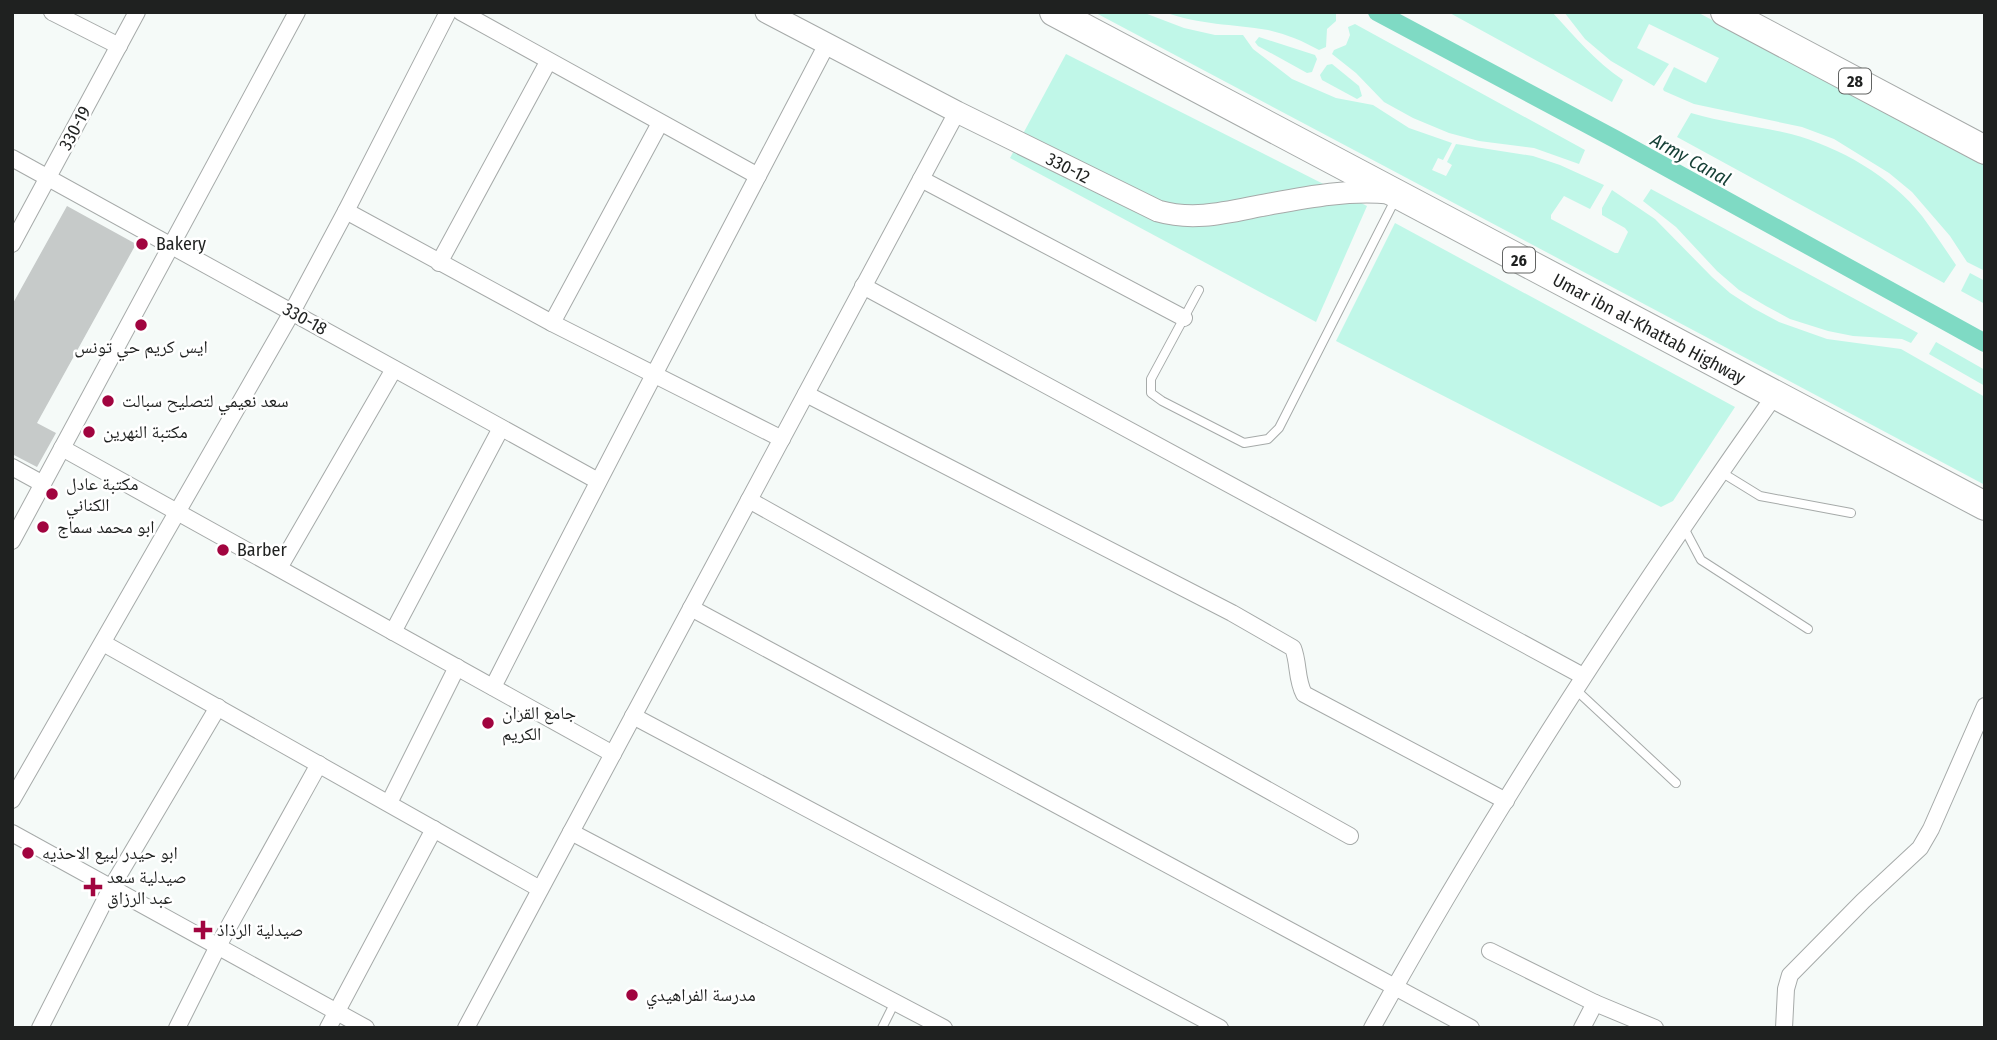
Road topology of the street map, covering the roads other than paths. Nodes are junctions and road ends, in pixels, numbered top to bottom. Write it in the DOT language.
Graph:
graph roads {
  1 [pos="52,12"];
  2 [pos="137,12"];
  3 [pos="297,12"];
  4 [pos="448,12"];
  5 [pos="461,12"];
  6 [pos="766,12"];
  7 [pos="1054,12"];
  8 [pos="1725,12"];
  9 [pos="827,44"];
  10 [pos="119,46"];
  11 [pos="548,62"];
  12 [pos="957,112"];
  13 [pos="660,123"];
  14 [pos="1985,150"];
  15 [pos="12,158"];
  16 [pos="758,176"];
  17 [pos="48,178"];
  18 [pos="921,178"];
  19 [pos="1396,195"];
  20 [pos="346,212"];
  21 [pos="12,244"];
  22 [pos="171,245"];
  23 [pos="439,262"];
  24 [pos="863,286"];
  25 [pos="1199,290"];
  26 [pos="292,312"];
  27 [pos="1185,318"];
  28 [pos="552,323"];
  29 [pos="394,369"];
  30 [pos="656,375"];
  31 [pos="806,394"];
  32 [pos="1775,395"];
  33 [pos="501,428"];
  34 [pos="782,439"];
  35 [pos="62,448"];
  36 [pos="12,467"];
  37 [pos="1721,472"];
  38 [pos="598,481"];
  39 [pos="43,484"];
  40 [pos="749,500"];
  41 [pos="1985,506"];
  42 [pos="178,512"];
  43 [pos="1851,513"];
  44 [pos="1683,526"];
  45 [pos="12,541"];
  46 [pos="278,568"];
  47 [pos="691,608"];
  48 [pos="1808,629"];
  49 [pos="393,632"];
  50 [pos="103,643"];
  51 [pos="457,667"];
  52 [pos="1579,683"];
  53 [pos="493,687"];
  54 [pos="1985,706"];
  55 [pos="218,707"];
  56 [pos="633,716"];
  57 [pos="613,754"];
  58 [pos="319,764"];
  59 [pos="1676,783"];
  60 [pos="12,800"];
  61 [pos="1506,802"];
  62 [pos="389,803"];
  63 [pos="434,828"];
  64 [pos="571,832"];
  65 [pos="13,836"];
  66 [pos="1350,836"];
  67 [pos="111,888"];
  68 [pos="540,889"];
  69 [pos="218,946"];
  70 [pos="1490,950"];
  71 [pos="1395,987"];
  72 [pos="895,1002"];
  73 [pos="1595,1003"];
  74 [pos="337,1012"];
  75 [pos="40,1028"];
  76 [pos="177,1028"];
  77 [pos="328,1028"];
  78 [pos="366,1028"];
  79 [pos="466,1028"];
  80 [pos="882,1028"];
  81 [pos="944,1028"];
  82 [pos="1220,1028"];
  83 [pos="1372,1028"];
  84 [pos="1471,1028"];
  85 [pos="1582,1028"];
  86 [pos="1655,1028"];
  87 [pos="1784,1028"];
  1 -- 10 [label="street"];
  2 -- 10 [label="street, 330-19"];
  3 -- 22 [label="street"];
  4 -- 20 [label="street"];
  5 -- 11 [label="street"];
  6 -- 9 [label="street, 330-12"];
  7 -- 19 [label="highway, Umar ibn al-Khattab Highway / 26"];
  8 -- 14 [label="highway, 28"];
  9 -- 12 [label="street, 330-12"];
  9 -- 16 [label="street"];
  10 -- 17 [label="street, 330-19"];
  11 -- 13 [label="street"];
  11 -- 23 [label="street"];
  12 -- 18 [label="street"];
  12 -- 19 [label="street, 330-12"];
  13 -- 16 [label="street"];
  13 -- 28 [label="street"];
  15 -- 17 [label="street, 330-18"];
  16 -- 30 [label="street"];
  17 -- 21 [label="street, 330-19"];
  17 -- 22 [label="street, 330-18"];
  18 -- 24 [label="street"];
  18 -- 27 [label="street"];
  19 -- 27 [label="lane"];
  19 -- 32 [label="highway, Umar ibn al-Khattab Highway / 26"];
  20 -- 23 [label="street"];
  20 -- 26 [label="street"];
  22 -- 26 [label="street, 330-18"];
  22 -- 35 [label="street"];
  23 -- 28 [label="street"];
  24 -- 31 [label="street"];
  24 -- 52 [label="street"];
  25 -- 27 [label="lane"];
  26 -- 29 [label="street, 330-18"];
  26 -- 42 [label="street"];
  28 -- 30 [label="street"];
  29 -- 33 [label="street, 330-18"];
  29 -- 46 [label="street"];
  30 -- 34 [label="street"];
  30 -- 38 [label="street"];
  31 -- 34 [label="street"];
  31 -- 61 [label="street"];
  32 -- 37 [label="street"];
  32 -- 41 [label="highway, Umar ibn al-Khattab Highway / 26"];
  33 -- 38 [label="street, 330-18"];
  33 -- 49 [label="street"];
  34 -- 40 [label="street"];
  35 -- 39 [label="street"];
  35 -- 42 [label="street"];
  36 -- 39 [label="street"];
  37 -- 43 [label="lane"];
  37 -- 44 [label="street"];
  38 -- 53 [label="street"];
  39 -- 45 [label="street"];
  40 -- 47 [label="street"];
  40 -- 66 [label="street"];
  42 -- 46 [label="street"];
  42 -- 50 [label="street"];
  44 -- 48 [label="lane"];
  44 -- 52 [label="street"];
  46 -- 49 [label="street"];
  47 -- 56 [label="street"];
  47 -- 71 [label="street"];
  49 -- 51 [label="street"];
  50 -- 55 [label="street"];
  50 -- 60 [label="street"];
  51 -- 53 [label="street"];
  51 -- 62 [label="street"];
  52 -- 59 [label="lane"];
  52 -- 61 [label="street"];
  53 -- 57 [label="street"];
  54 -- 87 [label="street"];
  55 -- 58 [label="street"];
  55 -- 67 [label="street"];
  56 -- 57 [label="street"];
  56 -- 82 [label="street"];
  57 -- 64 [label="street"];
  58 -- 62 [label="street"];
  58 -- 69 [label="street"];
  61 -- 71 [label="street"];
  62 -- 63 [label="street"];
  63 -- 68 [label="street"];
  63 -- 74 [label="street"];
  64 -- 68 [label="street"];
  64 -- 72 [label="street"];
  65 -- 67 [label="street"];
  67 -- 69 [label="street"];
  67 -- 75 [label="street"];
  68 -- 79 [label="street"];
  69 -- 74 [label="street"];
  69 -- 76 [label="street"];
  70 -- 73 [label="street"];
  71 -- 83 [label="street"];
  71 -- 84 [label="street"];
  72 -- 80 [label="lane"];
  72 -- 81 [label="street"];
  73 -- 85 [label="street"];
  73 -- 86 [label="street"];
  74 -- 77 [label="street"];
  74 -- 78 [label="street"];
}
